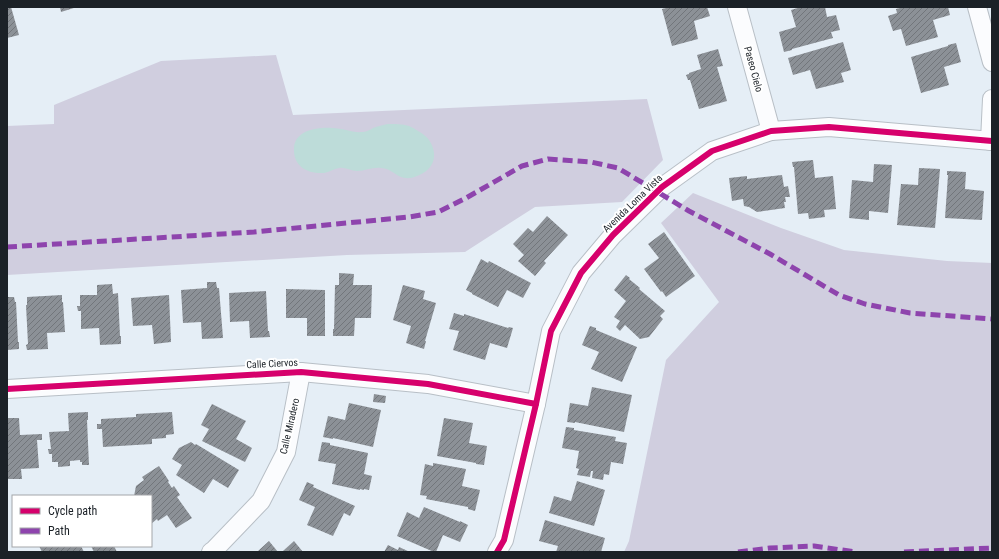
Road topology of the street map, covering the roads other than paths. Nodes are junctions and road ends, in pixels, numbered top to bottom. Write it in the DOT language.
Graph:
graph roads {
  1 [pos="737,7"];
  2 [pos="977,7"];
  3 [pos="992,62"];
  4 [pos="992,99"];
  5 [pos="771,131"];
  6 [pos="991,141"];
  7 [pos="301,372"];
  8 [pos="7,389"];
  9 [pos="536,404"];
  10 [pos="211,552"];
  11 [pos="497,552"];
  1 -- 5 [label="street, Paseo Cielo"];
  2 -- 3 [label="street"];
  4 -- 6 [label="street"];
  5 -- 6 [label="street, Avenida Loma Vista"];
  5 -- 9 [label="street, Avenida Loma Vista"];
  7 -- 8 [label="street, Calle Ciervos"];
  7 -- 9 [label="street, Calle Ciervos"];
  7 -- 10 [label="street, Calle Miradero"];
  9 -- 11 [label="street, Avenida Loma Vista"];
}
